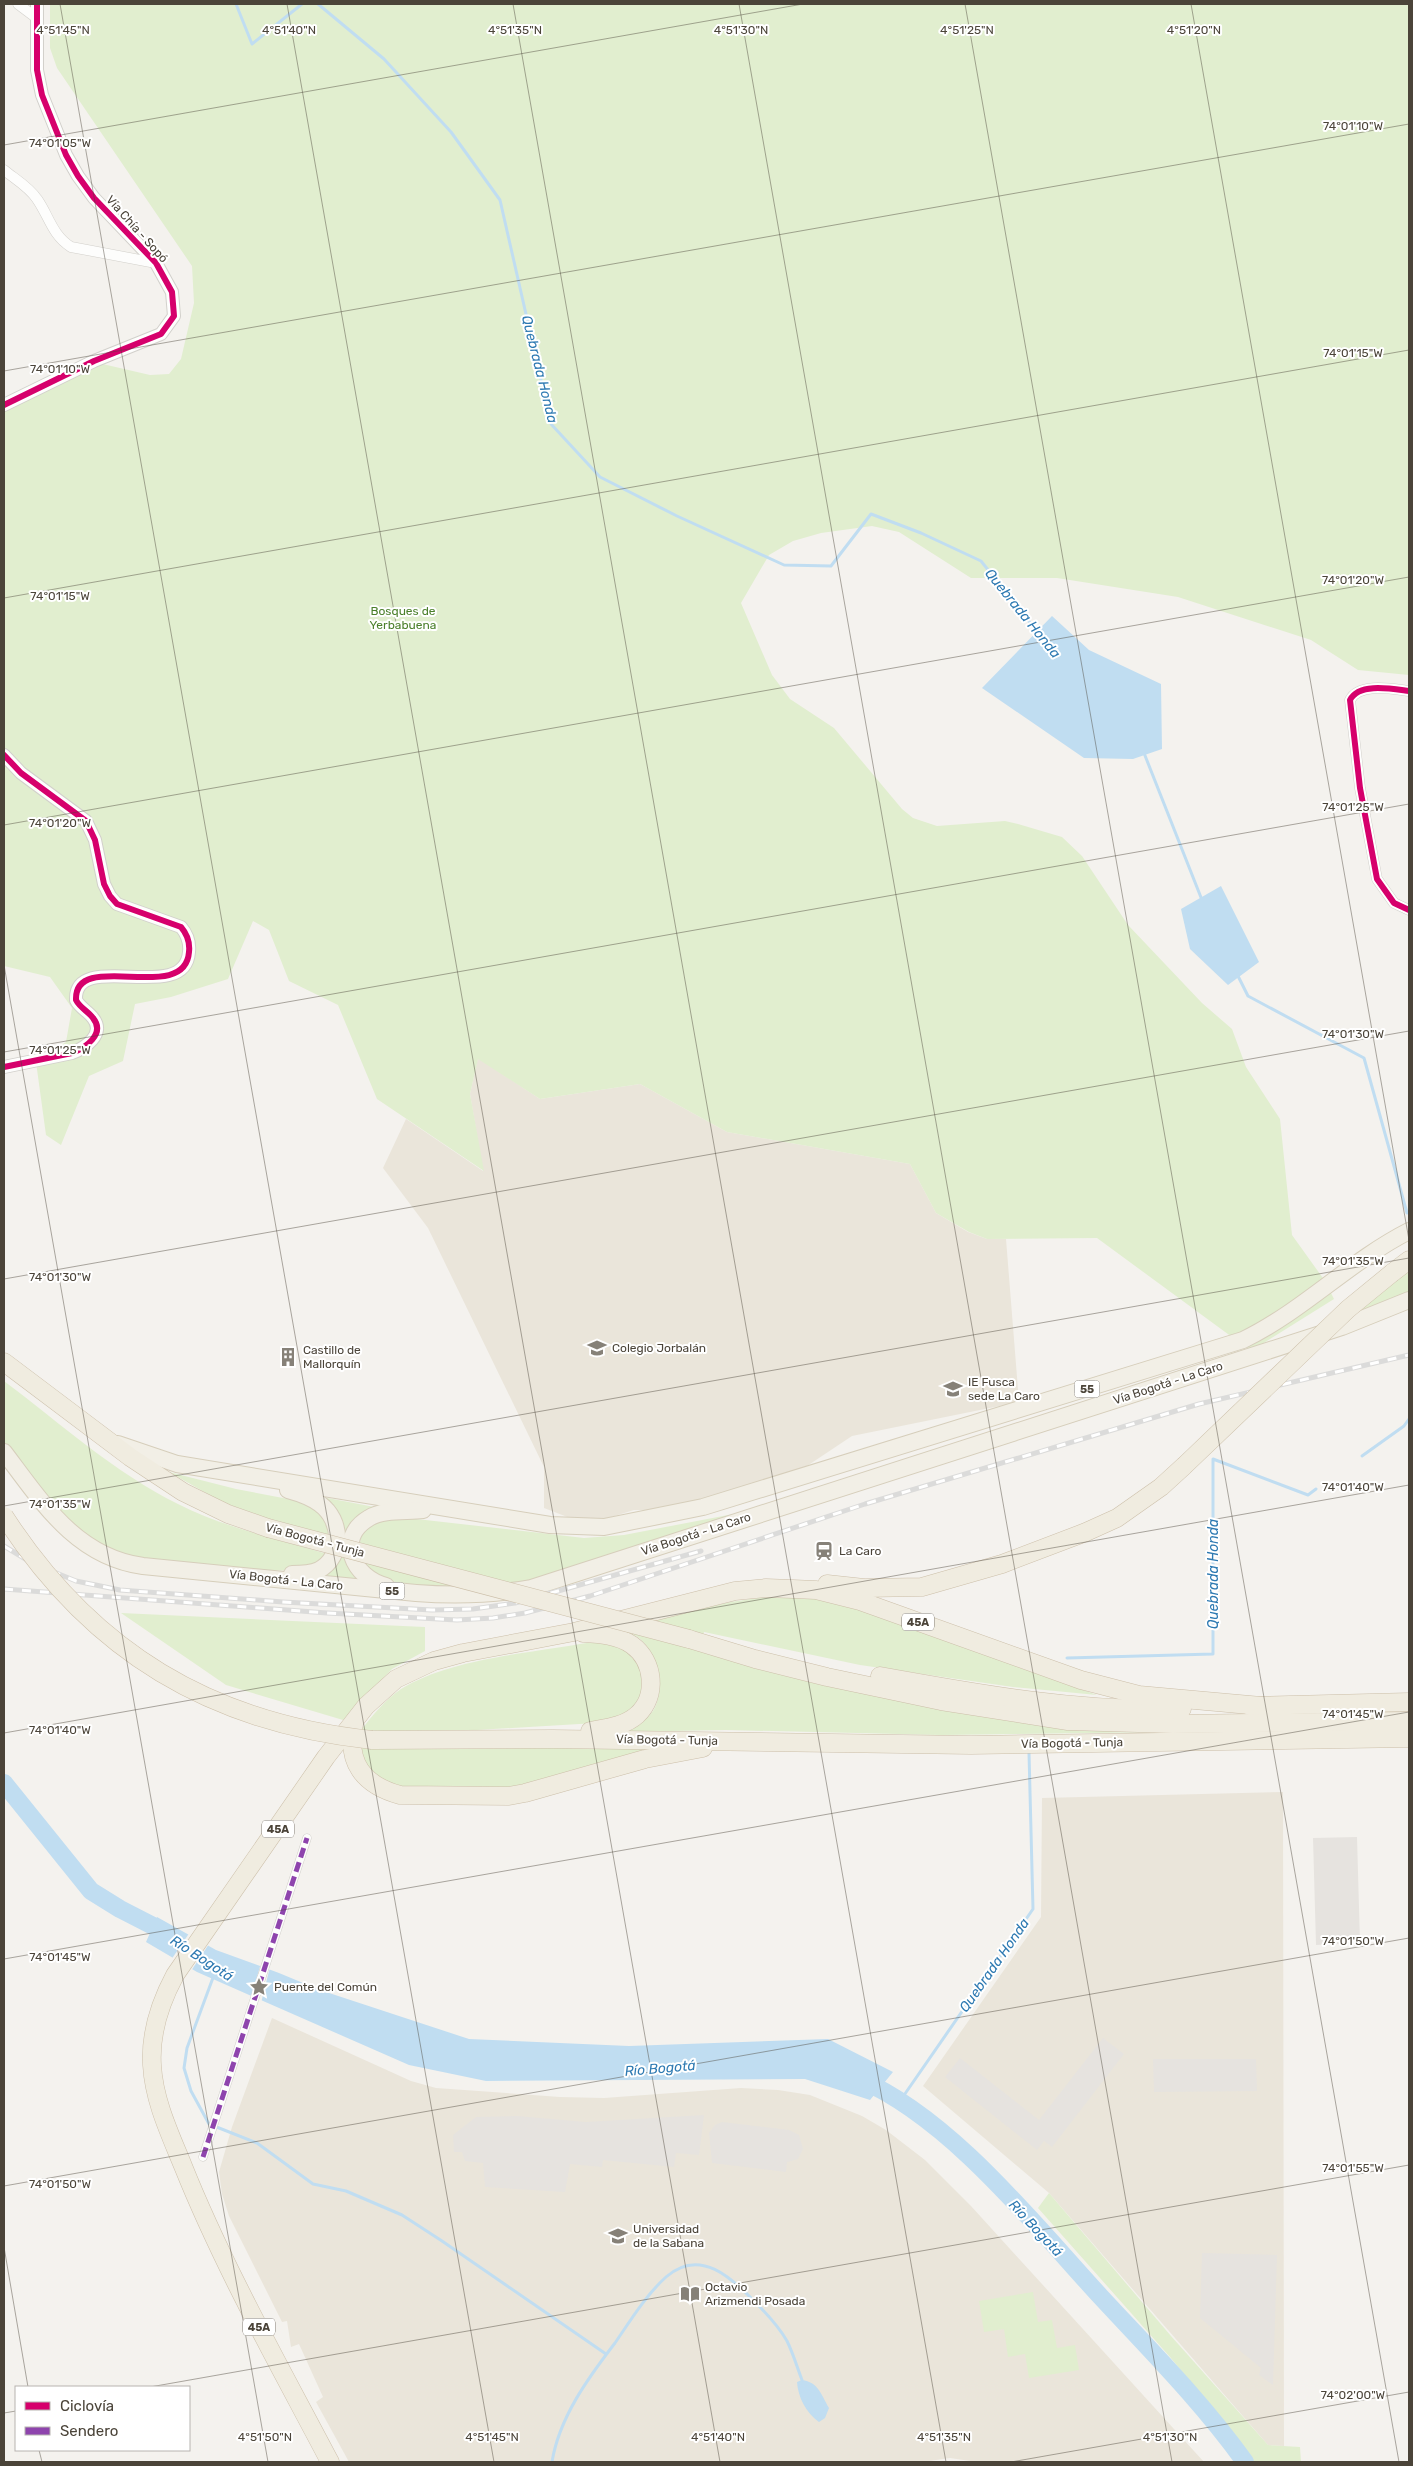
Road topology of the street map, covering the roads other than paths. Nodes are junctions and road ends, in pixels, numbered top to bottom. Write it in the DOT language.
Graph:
graph roads {
  1 [pos="18,4"];
  2 [pos="37,4"];
  3 [pos="38,19"];
  4 [pos="4,170"];
  5 [pos="156,263"];
  6 [pos="4,405"];
  7 [pos="1409,690"];
  8 [pos="4,755"];
  9 [pos="1409,910"];
  10 [pos="4,1067"];
  11 [pos="1409,1230"];
  12 [pos="1409,1260"];
  13 [pos="1409,1300"];
  14 [pos="4,1362"];
  15 [pos="107,1440"];
  16 [pos="4,1452"];
  17 [pos="253,1477"];
  18 [pos="445,1508"];
  19 [pos="4,1516"];
  20 [pos="202,1572"];
  21 [pos="766,1588"];
  22 [pos="416,1593"];
  23 [pos="574,1632"];
  24 [pos="688,1639"];
  25 [pos="1409,1702"];
  26 [pos="1261,1706"];
  27 [pos="355,1721"];
  28 [pos="1409,1721"];
  29 [pos="1409,1738"];
  30 [pos="553,1739"];
  31 [pos="802,1743"];
  32 [pos="307,1838"];
  33 [pos="203,2157"];
  34 [pos="330,2462"];
  1 -- 3 [label="street"];
  2 -- 3 [label="street, Vía Chía - Sopó"];
  3 -- 5 [label="street, Vía Chía - Sopó"];
  4 -- 5 [label="street"];
  5 -- 6 [label="street, Vía Chía - Sopó"];
  7 -- 9 [label="street"];
  8 -- 10 [label="street"];
  11 -- 18 [label="main road, Vía Bogotá - La Caro / 55"];
  12 -- 21 [label="highway, bridge"];
  13 -- 22 [label="main road, Vía Bogotá - La Caro / 55"];
  14 -- 15 [label="highway, Vía Bogotá - Tunja / 55"];
  15 -- 17 [label="main road, Vía Bogotá - La Caro / 55"];
  15 -- 24 [label="highway, Vía Bogotá - Tunja / 55, bridge"];
  16 -- 20 [label="main road, Vía Bogotá - La Caro / 55"];
  17 -- 18 [label="main road, Vía Bogotá - La Caro / 55"];
  17 -- 20 [label="main road"];
  18 -- 22 [label="main road"];
  19 -- 30 [label="highway, Vía Bogotá - Tunja, bridge"];
  20 -- 22 [label="main road, Vía Bogotá - La Caro / 55"];
  21 -- 23 [label="highway, 45A"];
  21 -- 26 [label="highway, 45A"];
  23 -- 27 [label="highway, 45A"];
  23 -- 30 [label="highway"];
  24 -- 26 [label="highway, Vía Bogotá - Tunja / 55"];
  24 -- 28 [label="highway, 55"];
  25 -- 26 [label="highway, Vía Bogotá - Tunja / 55"];
  27 -- 31 [label="highway"];
  27 -- 34 [label="highway, 45A"];
  29 -- 31 [label="highway, Vía Bogotá - Tunja"];
  30 -- 31 [label="highway, Vía Bogotá - Tunja"];
  32 -- 33 [label="street"];
}
